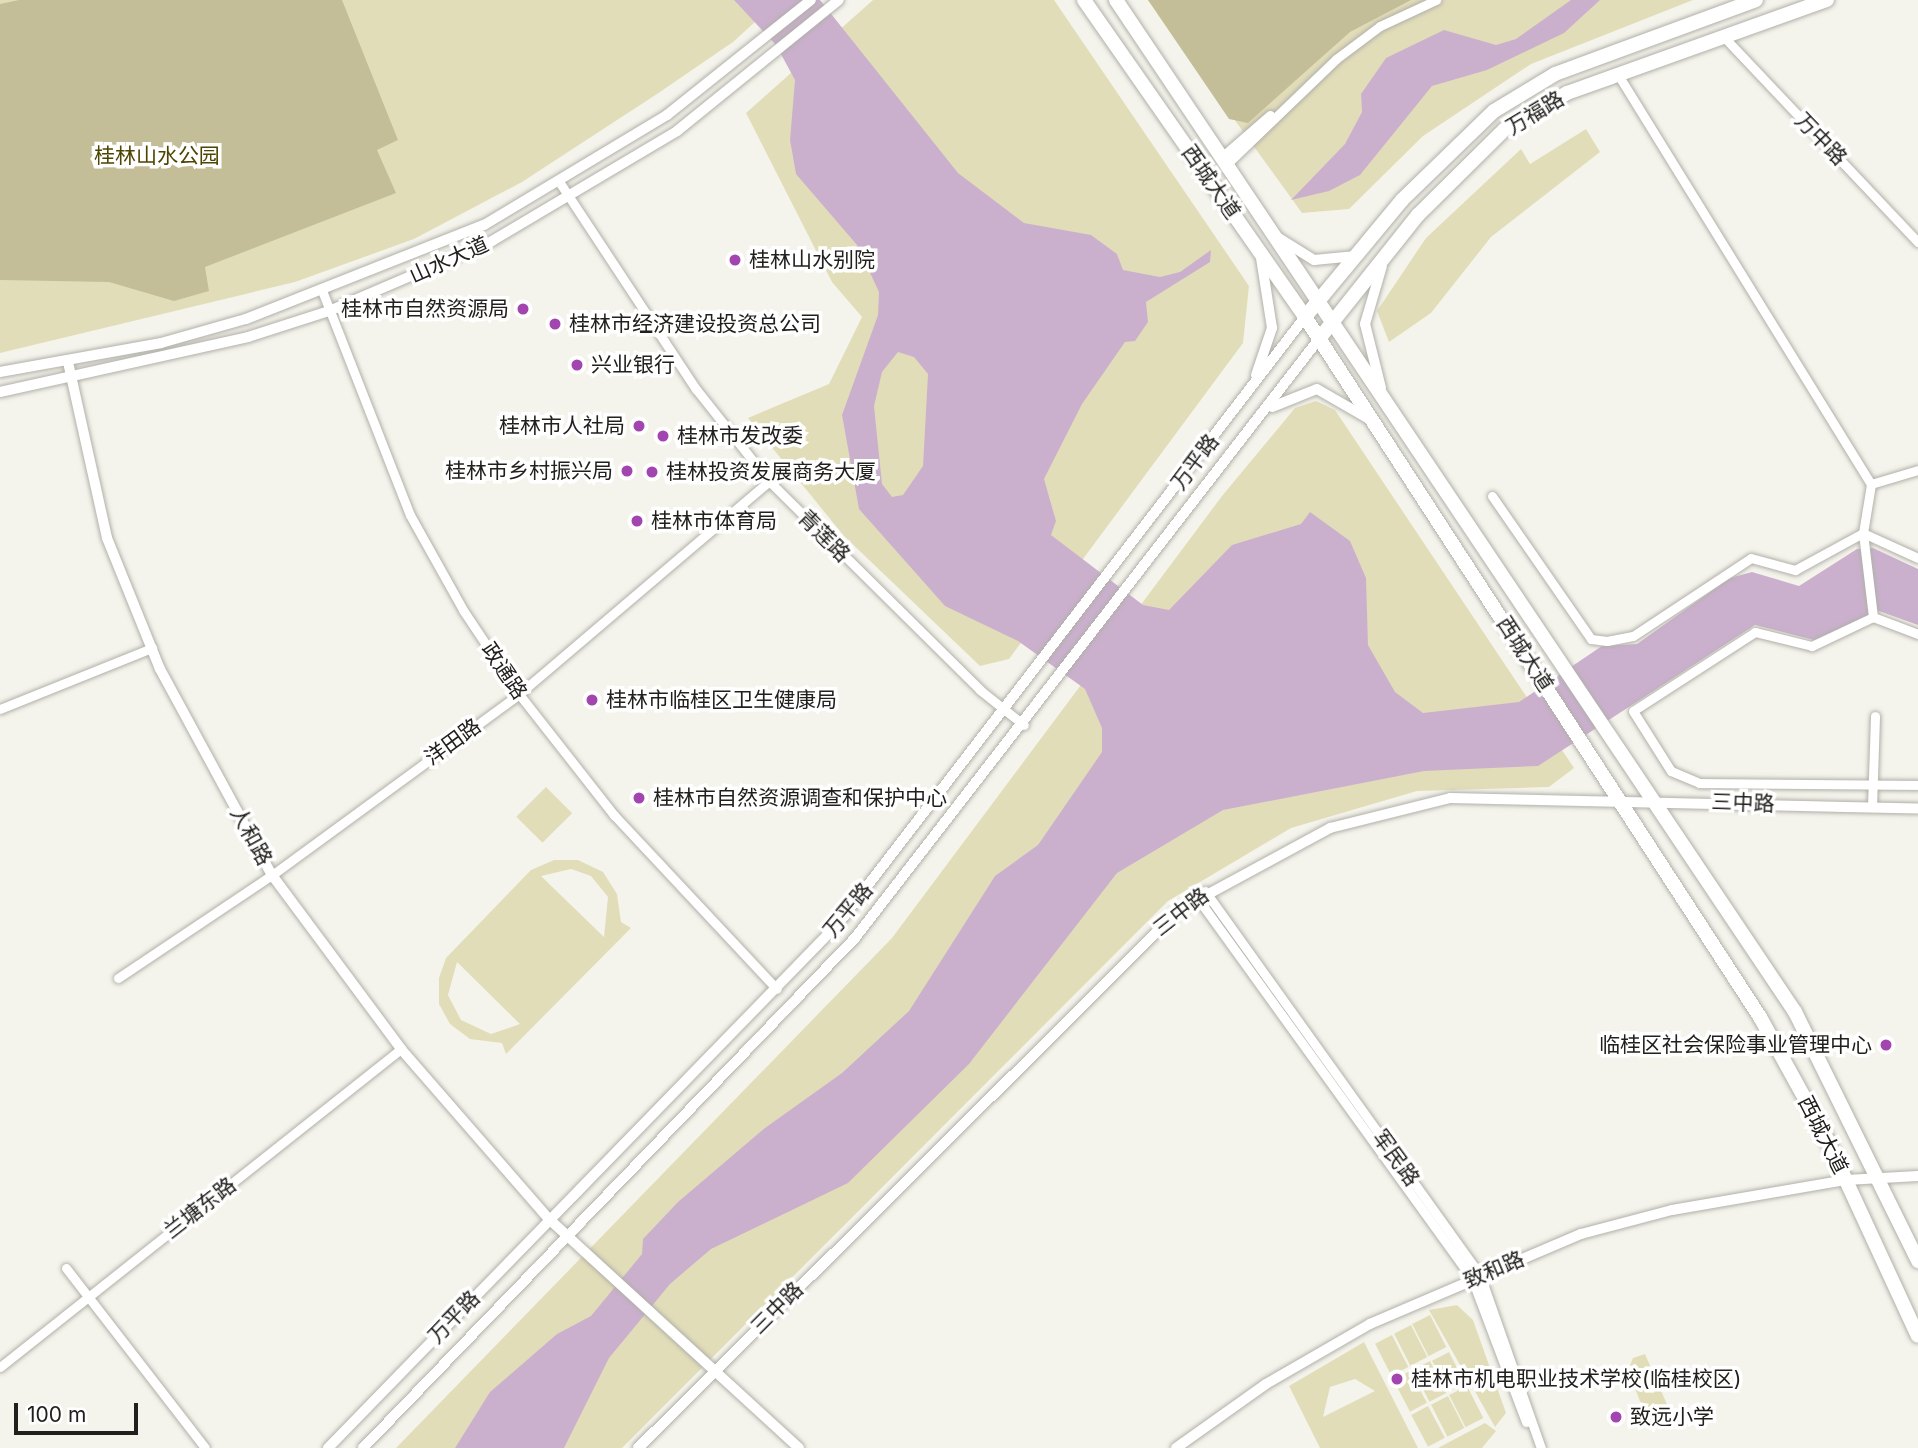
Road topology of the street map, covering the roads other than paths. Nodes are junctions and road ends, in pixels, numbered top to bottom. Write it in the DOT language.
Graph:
graph roads {
  1 [pos="811,0"];
  2 [pos="839,0"];
  3 [pos="1084,0"];
  4 [pos="1116,0"];
  5 [pos="1425,0"];
  6 [pos="1436,0"];
  7 [pos="1756,0"];
  8 [pos="1827,0"];
  9 [pos="1723,36"];
  10 [pos="1617,73"];
  11 [pos="1227,158"];
  12 [pos="560,183"];
  13 [pos="569,198"];
  14 [pos="1277,237"];
  15 [pos="1918,242"];
  16 [pos="1388,251"];
  17 [pos="1260,252"];
  18 [pos="1356,256"];
  19 [pos="323,293"];
  20 [pos="1319,302"];
  21 [pos="329,311"];
  22 [pos="1305,317"];
  23 [pos="1332,323"];
  24 [pos="1319,339"];
  25 [pos="68,362"];
  26 [pos="0,372"];
  27 [pos="72,380"];
  28 [pos="1249,391"];
  29 [pos="0,392"];
  30 [pos="1387,404"];
  31 [pos="1261,415"];
  32 [pos="1374,423"];
  33 [pos="1918,470"];
  34 [pos="769,481"];
  35 [pos="1871,484"];
  36 [pos="1492,496"];
  37 [pos="1863,533"];
  38 [pos="1918,558"];
  39 [pos="1873,617"];
  40 [pos="1918,634"];
  41 [pos="152,648"];
  42 [pos="519,694"];
  43 [pos="0,709"];
  44 [pos="1006,710"];
  45 [pos="1875,716"];
  46 [pos="1024,725"];
  47 [pos="1872,784"];
  48 [pos="1918,785"];
  49 [pos="1655,800"];
  50 [pos="1622,802"];
  51 [pos="1872,807"];
  52 [pos="1918,809"];
  53 [pos="272,875"];
  54 [pos="1200,894"];
  55 [pos="118,978"];
  56 [pos="778,989"];
  57 [pos="401,1049"];
  58 [pos="1918,1176"];
  59 [pos="1881,1178"];
  60 [pos="1846,1180"];
  61 [pos="549,1219"];
  62 [pos="568,1237"];
  63 [pos="1918,1261"];
  64 [pos="66,1268"];
  65 [pos="1476,1277"];
  66 [pos="87,1297"];
  67 [pos="1918,1336"];
  68 [pos="0,1367"];
  69 [pos="716,1369"];
  70 [pos="205,1448"];
  71 [pos="328,1448"];
  72 [pos="363,1448"];
  73 [pos="638,1448"];
  74 [pos="799,1448"];
  75 [pos="1176,1448"];
  76 [pos="1535,1448"];
  77 [pos="1541,1448"];
  1 -- 12 [label="main road, 山水大道"];
  2 -- 13 [label="main road, 山水大道"];
  3 -- 17 [label="highway, 西城大道"];
  4 -- 11 [label="highway, 西城大道"];
  5 -- 11 [label="street"];
  6 -- 11 [label="street"];
  7 -- 18 [label="highway, 万福路"];
  8 -- 9 [label="highway, 万福路"];
  9 -- 10 [label="highway, 万福路"];
  9 -- 15 [label="street, 万中路"];
  10 -- 16 [label="highway, 万福路"];
  10 -- 35 [label="street"];
  11 -- 14 [label="highway, 西城大道"];
  12 -- 13 [label="street, 青莲路"];
  12 -- 19 [label="main road, 山水大道"];
  13 -- 21 [label="main road, 山水大道"];
  13 -- 34 [label="street, 青莲路"];
  14 -- 18 [label="main road"];
  14 -- 20 [label="highway, 西城大道"];
  16 -- 23 [label="highway, 万福路"];
  16 -- 30 [label="main road"];
  17 -- 22 [label="highway, 西城大道"];
  17 -- 28 [label="main road"];
  18 -- 20 [label="highway, 万福路"];
  19 -- 21 [label="street, 政通路"];
  19 -- 25 [label="main road, 山水大道"];
  20 -- 22 [label="highway, 万福路"];
  20 -- 23 [label="highway, 西城大道"];
  21 -- 27 [label="main road, 山水大道"];
  21 -- 42 [label="street, 政通路"];
  22 -- 24 [label="highway, 西城大道"];
  22 -- 28 [label="main road, 万平路"];
  23 -- 24 [label="highway, 万福路"];
  23 -- 30 [label="highway, 西城大道"];
  24 -- 31 [label="main road, 万平路"];
  24 -- 32 [label="highway, 西城大道"];
  25 -- 26 [label="main road, 山水大道"];
  25 -- 27 [label="main road, 人和路"];
  27 -- 29 [label="main road, 山水大道"];
  27 -- 41 [label="main road, 人和路"];
  28 -- 44 [label="main road, 万平路"];
  30 -- 49 [label="highway, 西城大道"];
  31 -- 32 [label="main road"];
  31 -- 46 [label="main road, 万平路"];
  32 -- 50 [label="highway, 西城大道"];
  33 -- 35 [label="street"];
  34 -- 42 [label="street, 洋田路"];
  34 -- 44 [label="street, 青莲路"];
  35 -- 37 [label="street"];
  36 -- 37 [label="street"];
  37 -- 38 [label="street"];
  37 -- 39 [label="street"];
  39 -- 40 [label="street"];
  39 -- 47 [label="street"];
  41 -- 43 [label="street"];
  41 -- 53 [label="main road, 人和路"];
  42 -- 53 [label="street, 洋田路"];
  42 -- 56 [label="street, 政通路"];
  44 -- 46 [label="street, 青莲路"];
  44 -- 56 [label="main road, 万平路"];
  45 -- 47 [label="street"];
  46 -- 62 [label="main road, 万平路"];
  47 -- 48 [label="street"];
  47 -- 51 [label="street"];
  49 -- 50 [label="main road, 三中路"];
  49 -- 51 [label="main road, 三中路"];
  49 -- 59 [label="highway, 西城大道"];
  50 -- 54 [label="main road, 三中路"];
  50 -- 60 [label="highway, 西城大道"];
  51 -- 52 [label="main road, 三中路"];
  53 -- 55 [label="street, 洋田路"];
  53 -- 57 [label="main road, 人和路"];
  54 -- 65 [label="street, 军民路"];
  54 -- 69 [label="main road, 三中路"];
  56 -- 61 [label="main road, 万平路"];
  57 -- 61 [label="main road, 人和路"];
  57 -- 66 [label="street, 兰塘东路"];
  58 -- 59 [label="main road, 致和路"];
  59 -- 60 [label="main road, 致和路"];
  59 -- 63 [label="highway, 西城大道"];
  60 -- 65 [label="main road, 致和路"];
  60 -- 67 [label="highway, 西城大道"];
  61 -- 62 [label="main road, 人和路"];
  61 -- 71 [label="main road, 万平路"];
  62 -- 69 [label="main road, 人和路"];
  62 -- 72 [label="main road, 万平路"];
  64 -- 66 [label="street"];
  65 -- 75 [label="main road, 致和路"];
  65 -- 76 [label="street, 军民路"];
  65 -- 77 [label="street, 军民路"];
  66 -- 68 [label="street, 兰塘东路"];
  66 -- 70 [label="street"];
  69 -- 73 [label="main road, 三中路"];
  69 -- 74 [label="main road, 人和路"];
}
